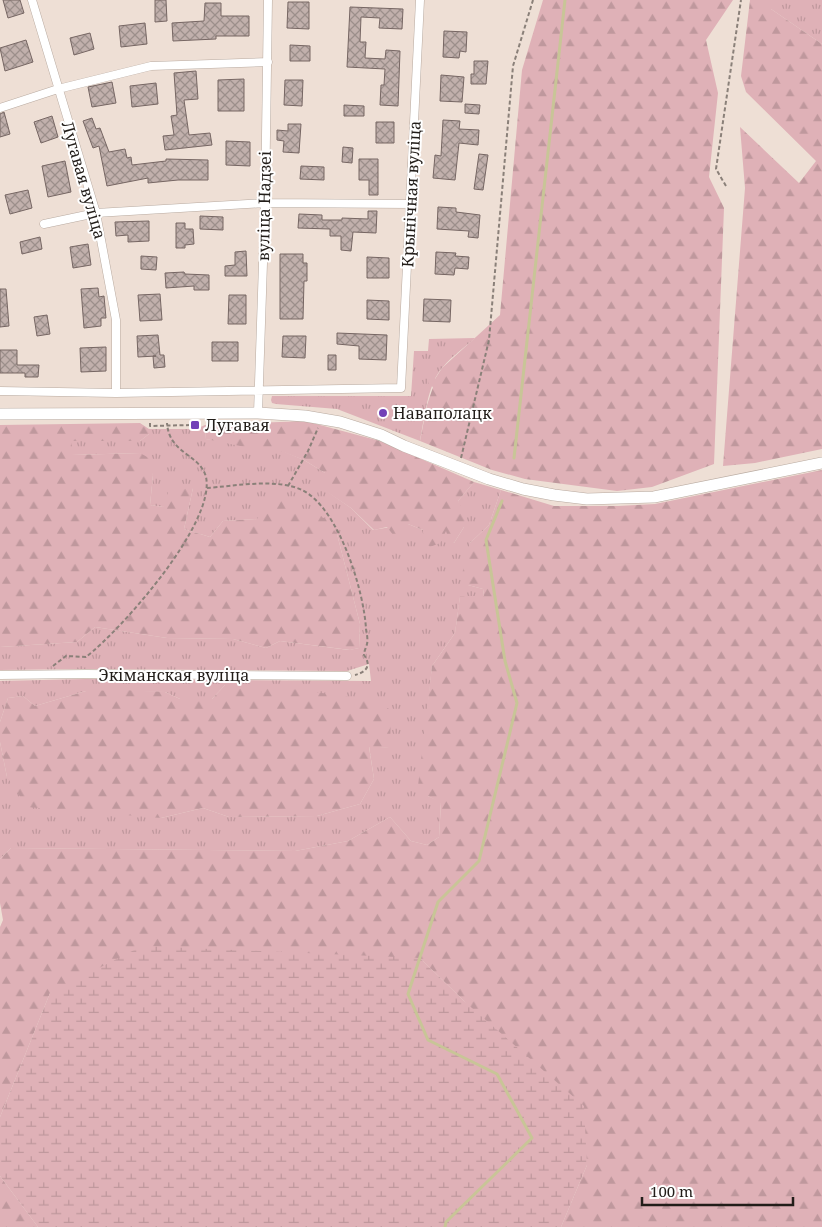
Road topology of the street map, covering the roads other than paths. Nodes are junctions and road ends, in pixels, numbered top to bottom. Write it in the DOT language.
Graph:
graph roads {
  1 [pos="32,0"];
  2 [pos="268,0"];
  3 [pos="420,0"];
  4 [pos="268,62"];
  5 [pos="58,89"];
  6 [pos="0,108"];
  7 [pos="265,203"];
  8 [pos="411,204"];
  9 [pos="96,213"];
  10 [pos="44,224"];
  11 [pos="0,391"];
  12 [pos="259,392"];
  13 [pos="116,393"];
  14 [pos="258,413"];
  15 [pos="0,414"];
  16 [pos="822,463"];
  17 [pos="0,676"];
  18 [pos="347,676"];
  1 -- 5 [label="street, Лугавая вуліца"];
  2 -- 4 [label="street, вуліца Надзеі"];
  3 -- 8 [label="street, Крынічная вуліца"];
  4 -- 5 [label="street"];
  4 -- 7 [label="street, вуліца Надзеі"];
  5 -- 6 [label="street"];
  5 -- 9 [label="street, Лугавая вуліца"];
  7 -- 8 [label="street"];
  7 -- 9 [label="street"];
  7 -- 12 [label="street, вуліца Надзеі"];
  8 -- 12 [label="street, Крынічная вуліца"];
  9 -- 10 [label="street"];
  9 -- 13 [label="street, Лугавая вуліца"];
  11 -- 13 [label="street"];
  12 -- 13 [label="street"];
  12 -- 14 [label="street, вуліца Надзеі"];
  14 -- 15 [label="main road"];
  14 -- 16 [label="main road"];
  17 -- 18 [label="street, Экіманская вуліца"];
}
